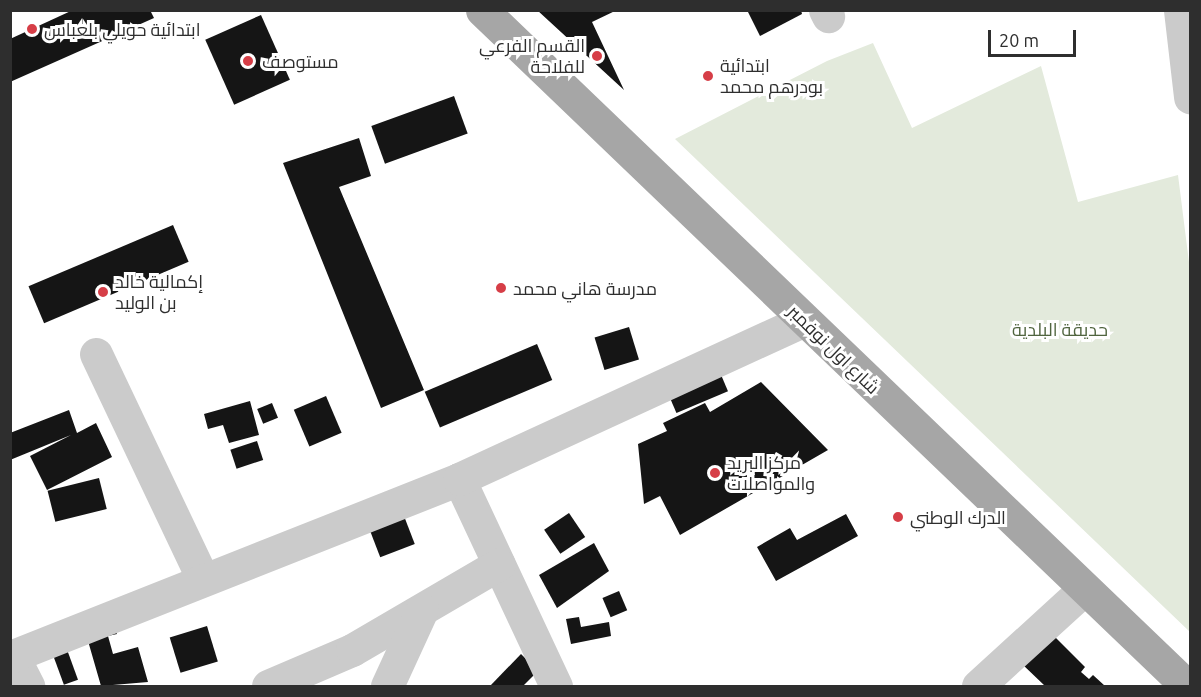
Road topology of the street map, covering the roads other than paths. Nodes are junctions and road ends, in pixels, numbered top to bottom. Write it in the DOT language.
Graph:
graph roads {
  1 [pos="483,10"];
  2 [pos="1180,10"];
  3 [pos="1191,97"];
  4 [pos="804,320"];
  5 [pos="96,354"];
  6 [pos="459,479"];
  7 [pos="499,564"];
  8 [pos="203,579"];
  9 [pos="1083,590"];
  10 [pos="422,610"];
  11 [pos="12,657"];
  12 [pos="28,687"];
  13 [pos="268,687"];
  14 [pos="387,687"];
  15 [pos="556,687"];
  16 [pos="978,687"];
  17 [pos="1187,687"];
  1 -- 4 [label="main road, شارع اول نوفمبر"];
  2 -- 3 [label="street"];
  4 -- 6 [label="street"];
  4 -- 9 [label="main road, شارع اول نوفمبر"];
  5 -- 8 [label="street"];
  6 -- 7 [label="street"];
  6 -- 8 [label="street"];
  7 -- 10 [label="street"];
  7 -- 15 [label="street"];
  8 -- 11 [label="street"];
  9 -- 16 [label="street"];
  9 -- 17 [label="main road, شارع اول نوفمبر"];
  10 -- 13 [label="street"];
  10 -- 14 [label="street"];
  11 -- 12 [label="street"];
}
